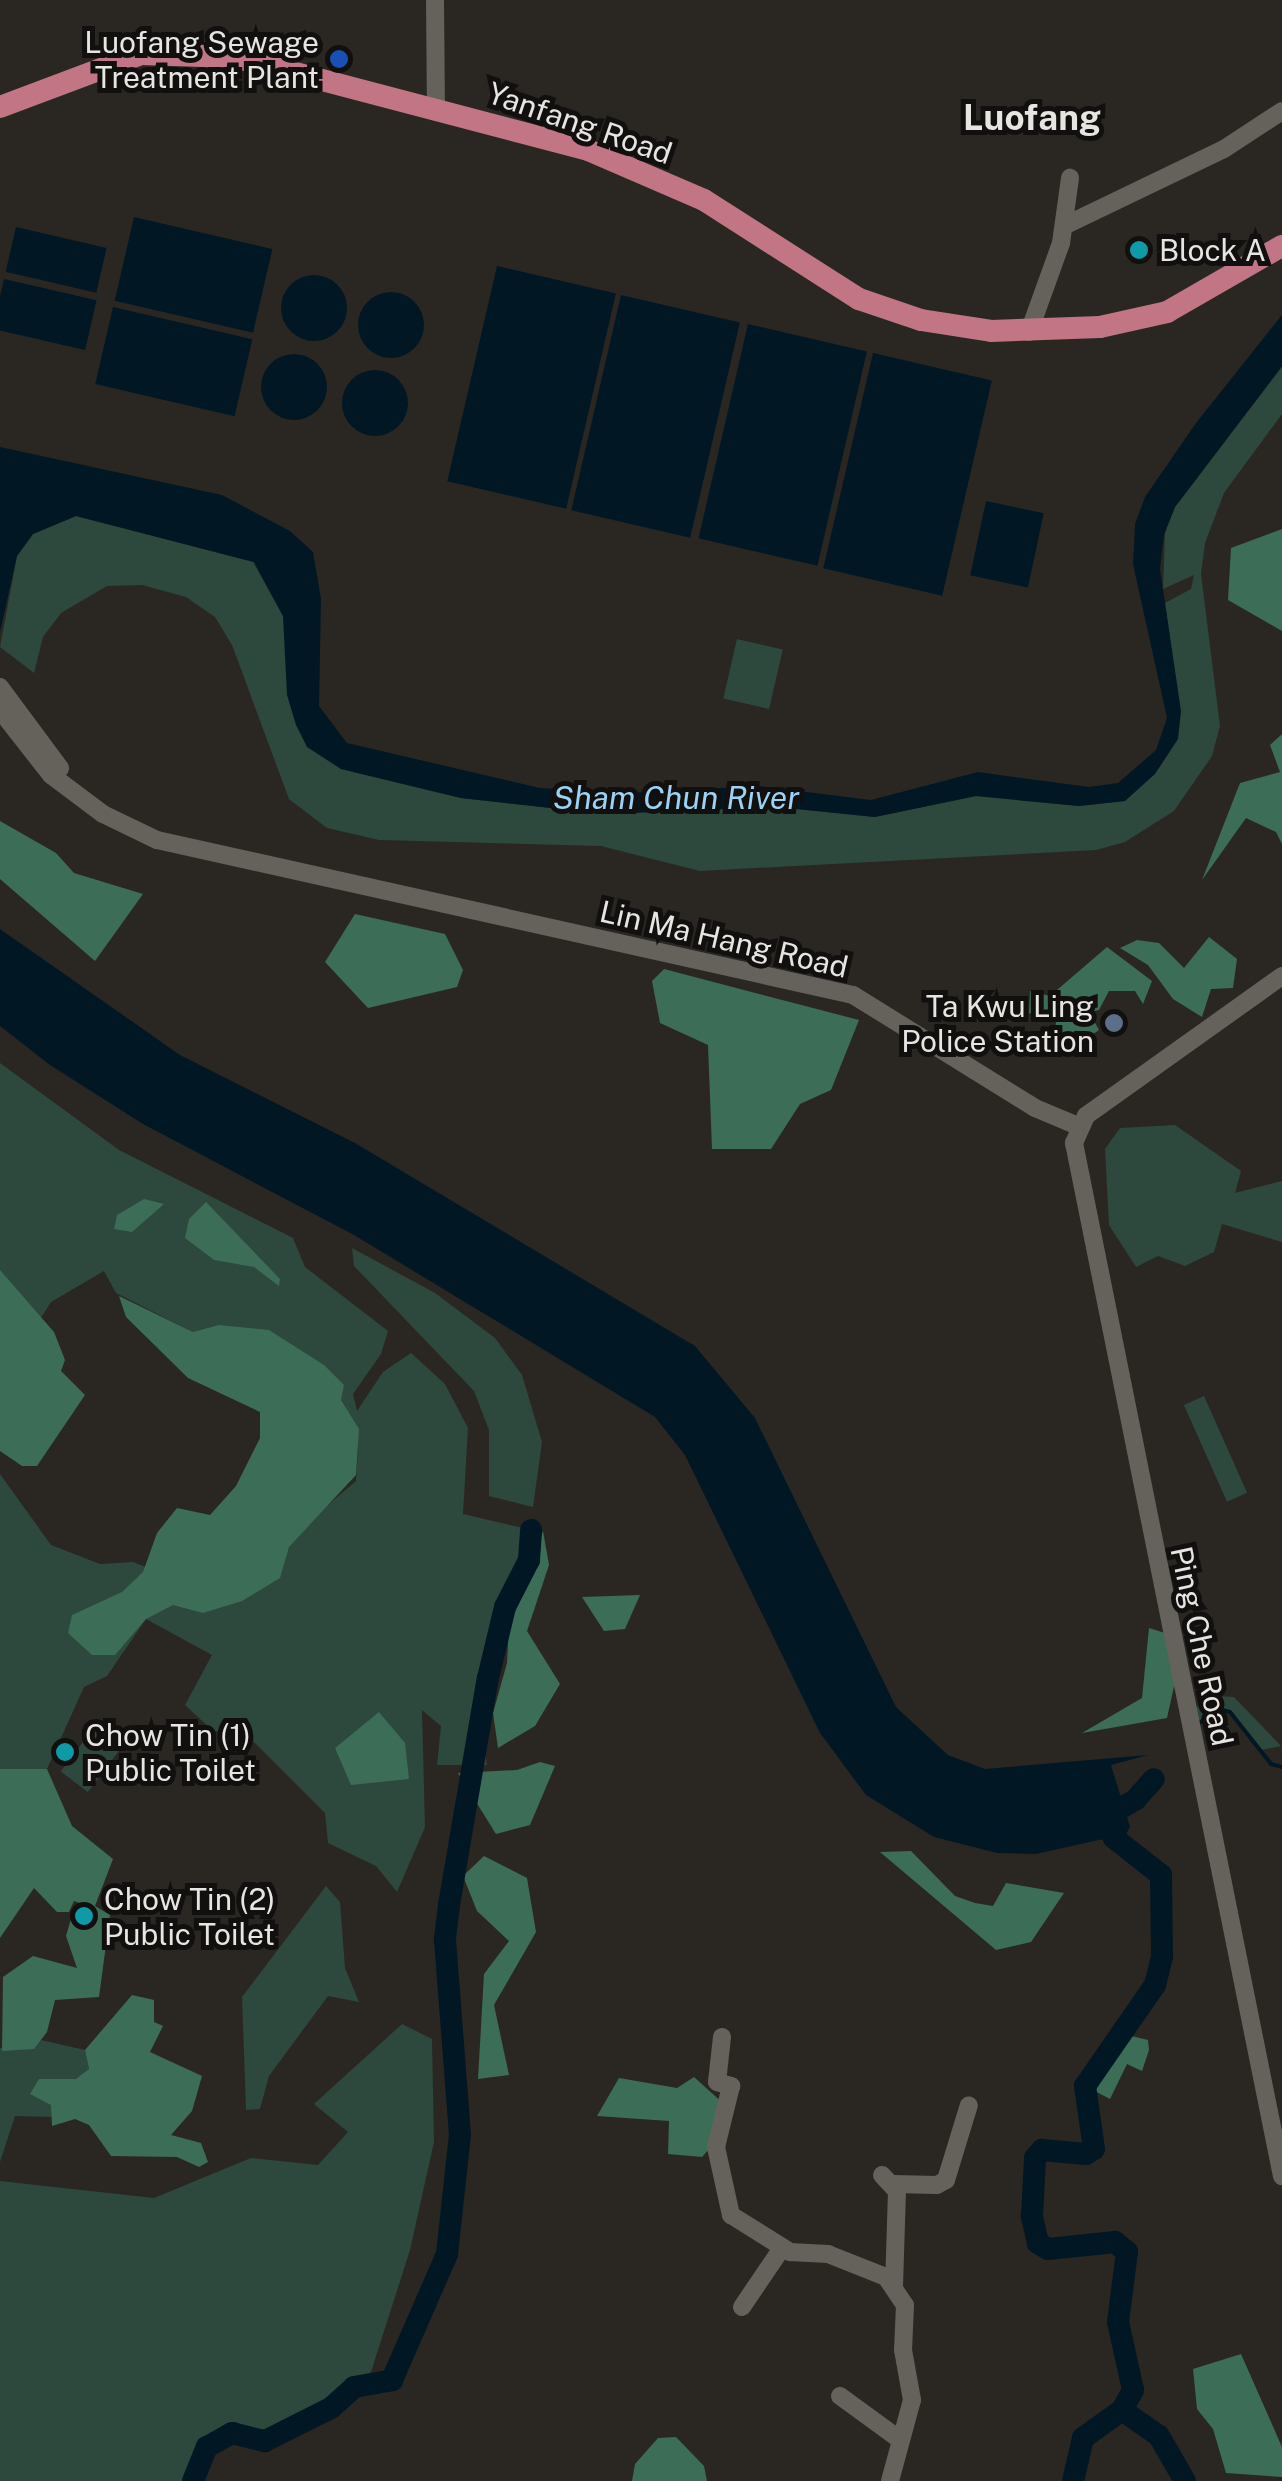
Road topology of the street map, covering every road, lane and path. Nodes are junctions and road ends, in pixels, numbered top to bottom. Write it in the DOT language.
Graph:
graph roads {
  1 [pos="435,0"];
  2 [pos="0,107"];
  3 [pos="436,109"];
  4 [pos="1282,112"];
  5 [pos="1070,178"];
  6 [pos="1066,225"];
  7 [pos="1282,246"];
  8 [pos="1029,332"];
  9 [pos="0,687"];
  10 [pos="0,710"];
  11 [pos="89,804"];
  12 [pos="1282,976"];
  13 [pos="1078,1126"];
  14 [pos="722,2037"];
  15 [pos="969,2105"];
  16 [pos="1282,2176"];
  17 [pos="782,2248"];
  18 [pos="894,2284"];
  19 [pos="742,2307"];
  20 [pos="840,2396"];
  21 [pos="900,2439"];
  22 [pos="890,2481"];
  1 -- 3 [label="street"];
  2 -- 3 [label="main road, Yanfang Road"];
  3 -- 8 [label="main road, Yanfang Road"];
  4 -- 6 [label="street"];
  5 -- 6 [label="street"];
  6 -- 8 [label="street"];
  7 -- 8 [label="main road, Yanfang Road"];
  9 -- 11 [label="street, Lin Ma Hang Road"];
  10 -- 11 [label="street, Lin Ma Hang Road"];
  11 -- 13 [label="street, Lin Ma Hang Road"];
  12 -- 13 [label="street"];
  13 -- 16 [label="street, Ping Che Road"];
  14 -- 17 [label="street"];
  15 -- 18 [label="street"];
  17 -- 18 [label="street"];
  17 -- 19 [label="street"];
  18 -- 21 [label="street"];
  20 -- 21 [label="street"];
  21 -- 22 [label="street"];
}
